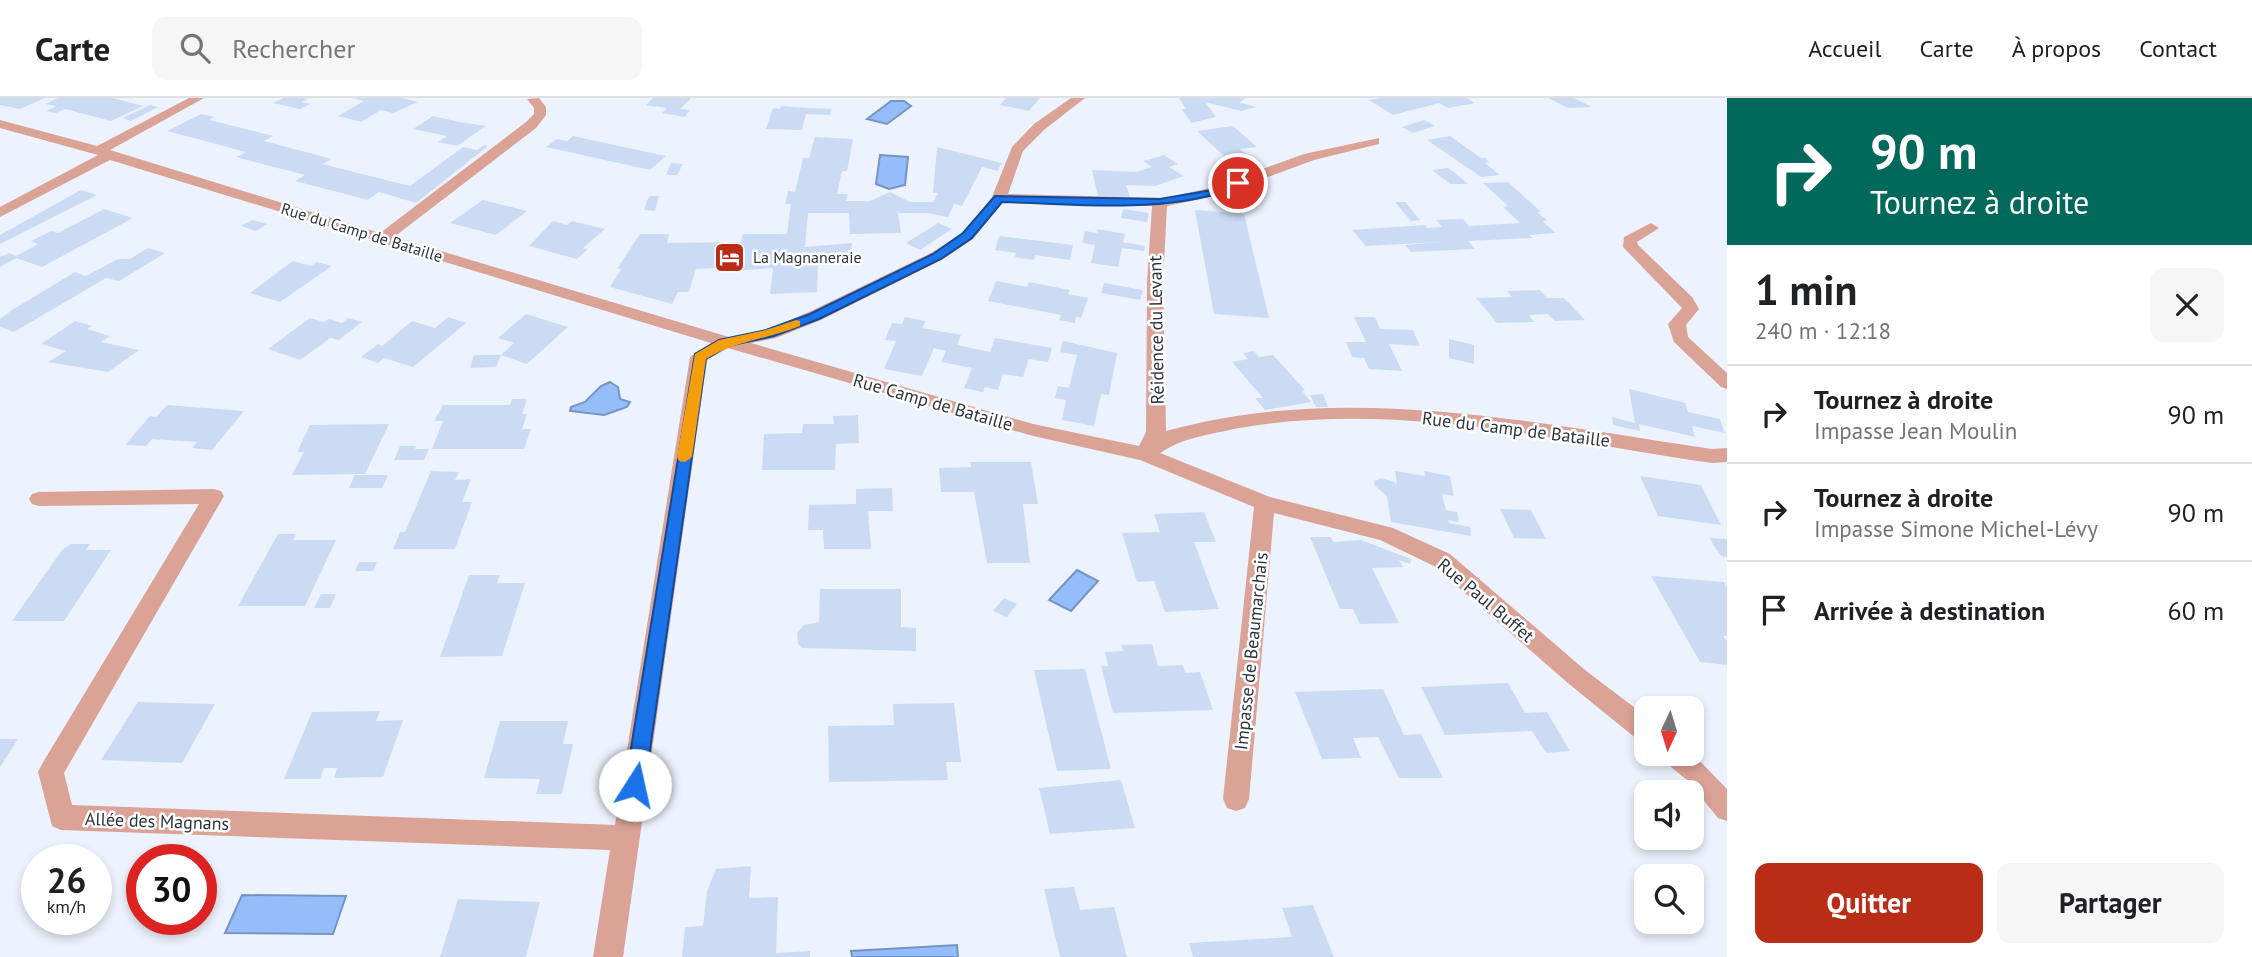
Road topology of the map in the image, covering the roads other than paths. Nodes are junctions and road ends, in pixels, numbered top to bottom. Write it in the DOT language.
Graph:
graph roads {
  1 [pos="198,98"];
  2 [pos="1079,98"];
  3 [pos="533,100"];
  4 [pos="0,124"];
  5 [pos="1374,141"];
  6 [pos="104,153"];
  7 [pos="999,198"];
  8 [pos="1160,203"];
  9 [pos="0,213"];
  10 [pos="1651,228"];
  11 [pos="383,238"];
  12 [pos="724,343"];
  13 [pos="1727,383"];
  14 [pos="1144,454"];
  15 [pos="1727,455"];
  16 [pos="40,499"];
  17 [pos="1265,503"];
  18 [pos="1634,722"];
  19 [pos="1689,766"];
  20 [pos="1236,799"];
  21 [pos="1727,809"];
  22 [pos="626,838"];
  23 [pos="608,957"];
  1 -- 6 [label="street"];
  2 -- 7 [label="street"];
  3 -- 11 [label="street"];
  4 -- 6 [label="street, Rue du Camp de Bataille"];
  5 -- 8 [label="street"];
  6 -- 9 [label="street"];
  6 -- 11 [label="street, Rue du Camp de Bataille"];
  7 -- 8 [label="street"];
  7 -- 12 [label="street"];
  8 -- 14 [label="street, Réidence du Levant"];
  10 -- 13 [label="street"];
  11 -- 12 [label="street, Rue du Camp de Bataille"];
  12 -- 14 [label="street, Rue Camp de Bataille"];
  12 -- 22 [label="street"];
  14 -- 15 [label="street, Rue du Camp de Bataille"];
  14 -- 17 [label="street, Rue Paul Buffet"];
  16 -- 22 [label="street, Allée des Magnans"];
  17 -- 18 [label="street, Rue Paul Buffet"];
  17 -- 20 [label="street, Impasse de Beaumarchais"];
  19 -- 21 [label="street"];
  22 -- 23 [label="street"];
}
